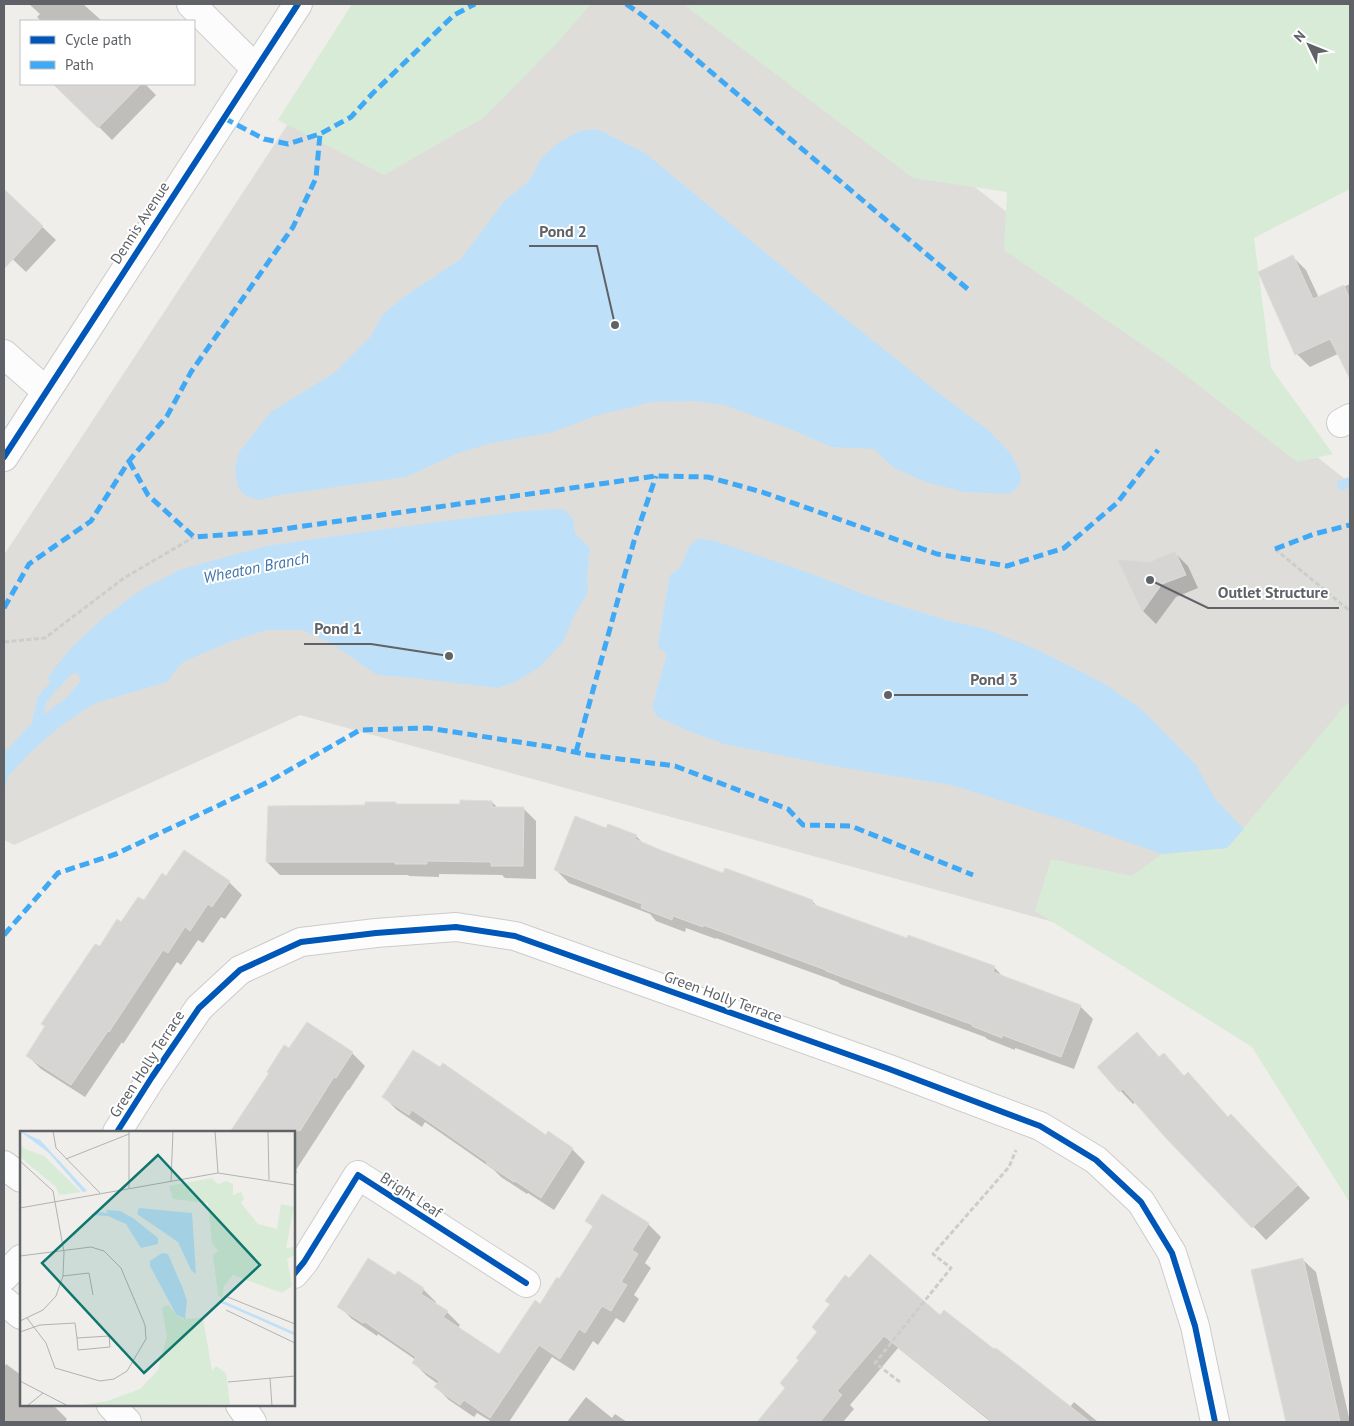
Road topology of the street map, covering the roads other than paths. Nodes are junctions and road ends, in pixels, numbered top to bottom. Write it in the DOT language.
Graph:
graph roads {
  1 [pos="191,4"];
  2 [pos="298,4"];
  3 [pos="256,68"];
  4 [pos="4,354"];
  5 [pos="46,391"];
  6 [pos="4,457"];
  7 [pos="118,1131"];
  8 [pos="4,1165"];
  9 [pos="20,1177"];
  10 [pos="20,1259"];
  11 [pos="295,1273"];
  12 [pos="4,1277"];
  13 [pos="526,1283"];
  14 [pos="4,1301"];
  15 [pos="20,1314"];
  16 [pos="112,1406"];
  17 [pos="241,1406"];
  18 [pos="127,1422"];
  19 [pos="252,1422"];
  20 [pos="1215,1422"];
  1 -- 3 [label="street"];
  2 -- 3 [label="street, Dennis Avenue"];
  3 -- 5 [label="street, Dennis Avenue"];
  4 -- 5 [label="street"];
  5 -- 6 [label="street, Dennis Avenue"];
  7 -- 20 [label="street, Green Holly Terrace"];
  8 -- 9 [label="street"];
  10 -- 12 [label="street"];
  11 -- 13 [label="street, Bright Leaf"];
  14 -- 15 [label="street"];
  16 -- 18 [label="street"];
  17 -- 19 [label="street"];
}
